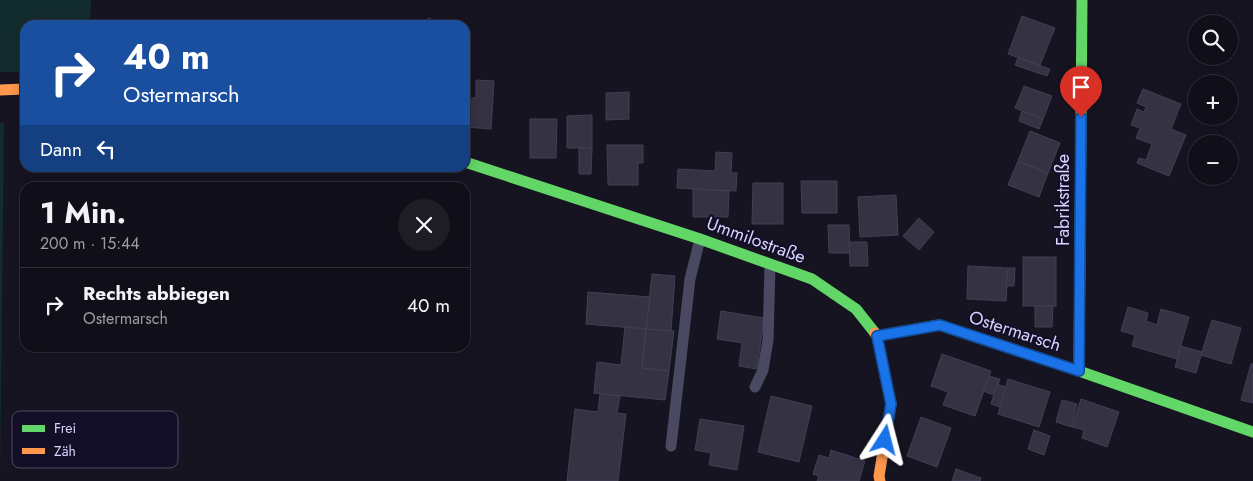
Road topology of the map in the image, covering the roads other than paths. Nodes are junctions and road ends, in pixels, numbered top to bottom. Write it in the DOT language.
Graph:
graph roads {
  1 [pos="1082,0"];
  2 [pos="20,89"];
  3 [pos="0,90"];
  4 [pos="470,164"];
  5 [pos="700,239"];
  6 [pos="770,263"];
  7 [pos="877,336"];
  8 [pos="1079,371"];
  9 [pos="755,387"];
  10 [pos="1253,432"];
  11 [pos="671,446"];
  12 [pos="880,481"];
  1 -- 8 [label="street, Fabrikstraße"];
  2 -- 3 [label="street"];
  4 -- 5 [label="street, Ummilostraße"];
  5 -- 6 [label="street, Ummilostraße"];
  5 -- 11 [label="lane"];
  6 -- 7 [label="street, Ummilostraße"];
  6 -- 9 [label="lane"];
  7 -- 8 [label="street, Ostermarsch"];
  7 -- 12 [label="street, Ummilostraße"];
  8 -- 10 [label="street, Ostermarsch"];
}
